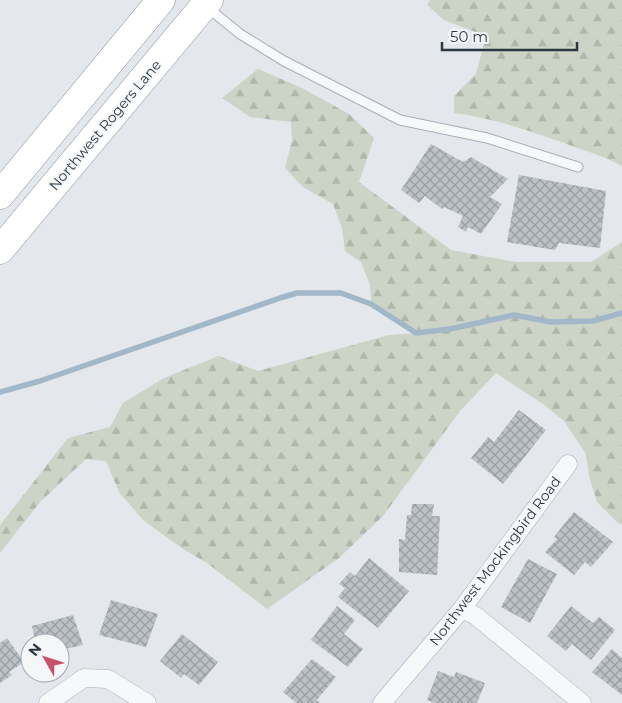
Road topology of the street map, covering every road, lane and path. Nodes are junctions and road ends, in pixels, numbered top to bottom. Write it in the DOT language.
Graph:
graph roads {
  1 [pos="161,0"];
  2 [pos="204,2"];
  3 [pos="578,167"];
  4 [pos="0,195"];
  5 [pos="0,250"];
  6 [pos="568,464"];
  7 [pos="462,609"];
  8 [pos="48,703"];
  9 [pos="147,703"];
  10 [pos="382,703"];
  11 [pos="582,703"];
  1 -- 4 [label="highway"];
  2 -- 3 [label="lane"];
  2 -- 5 [label="highway, Northwest Rogers Lane"];
  6 -- 7 [label="street, Northwest Mockingbird Road"];
  7 -- 10 [label="street, Northwest Mockingbird Road"];
  7 -- 11 [label="street"];
  8 -- 9 [label="street"];
}
